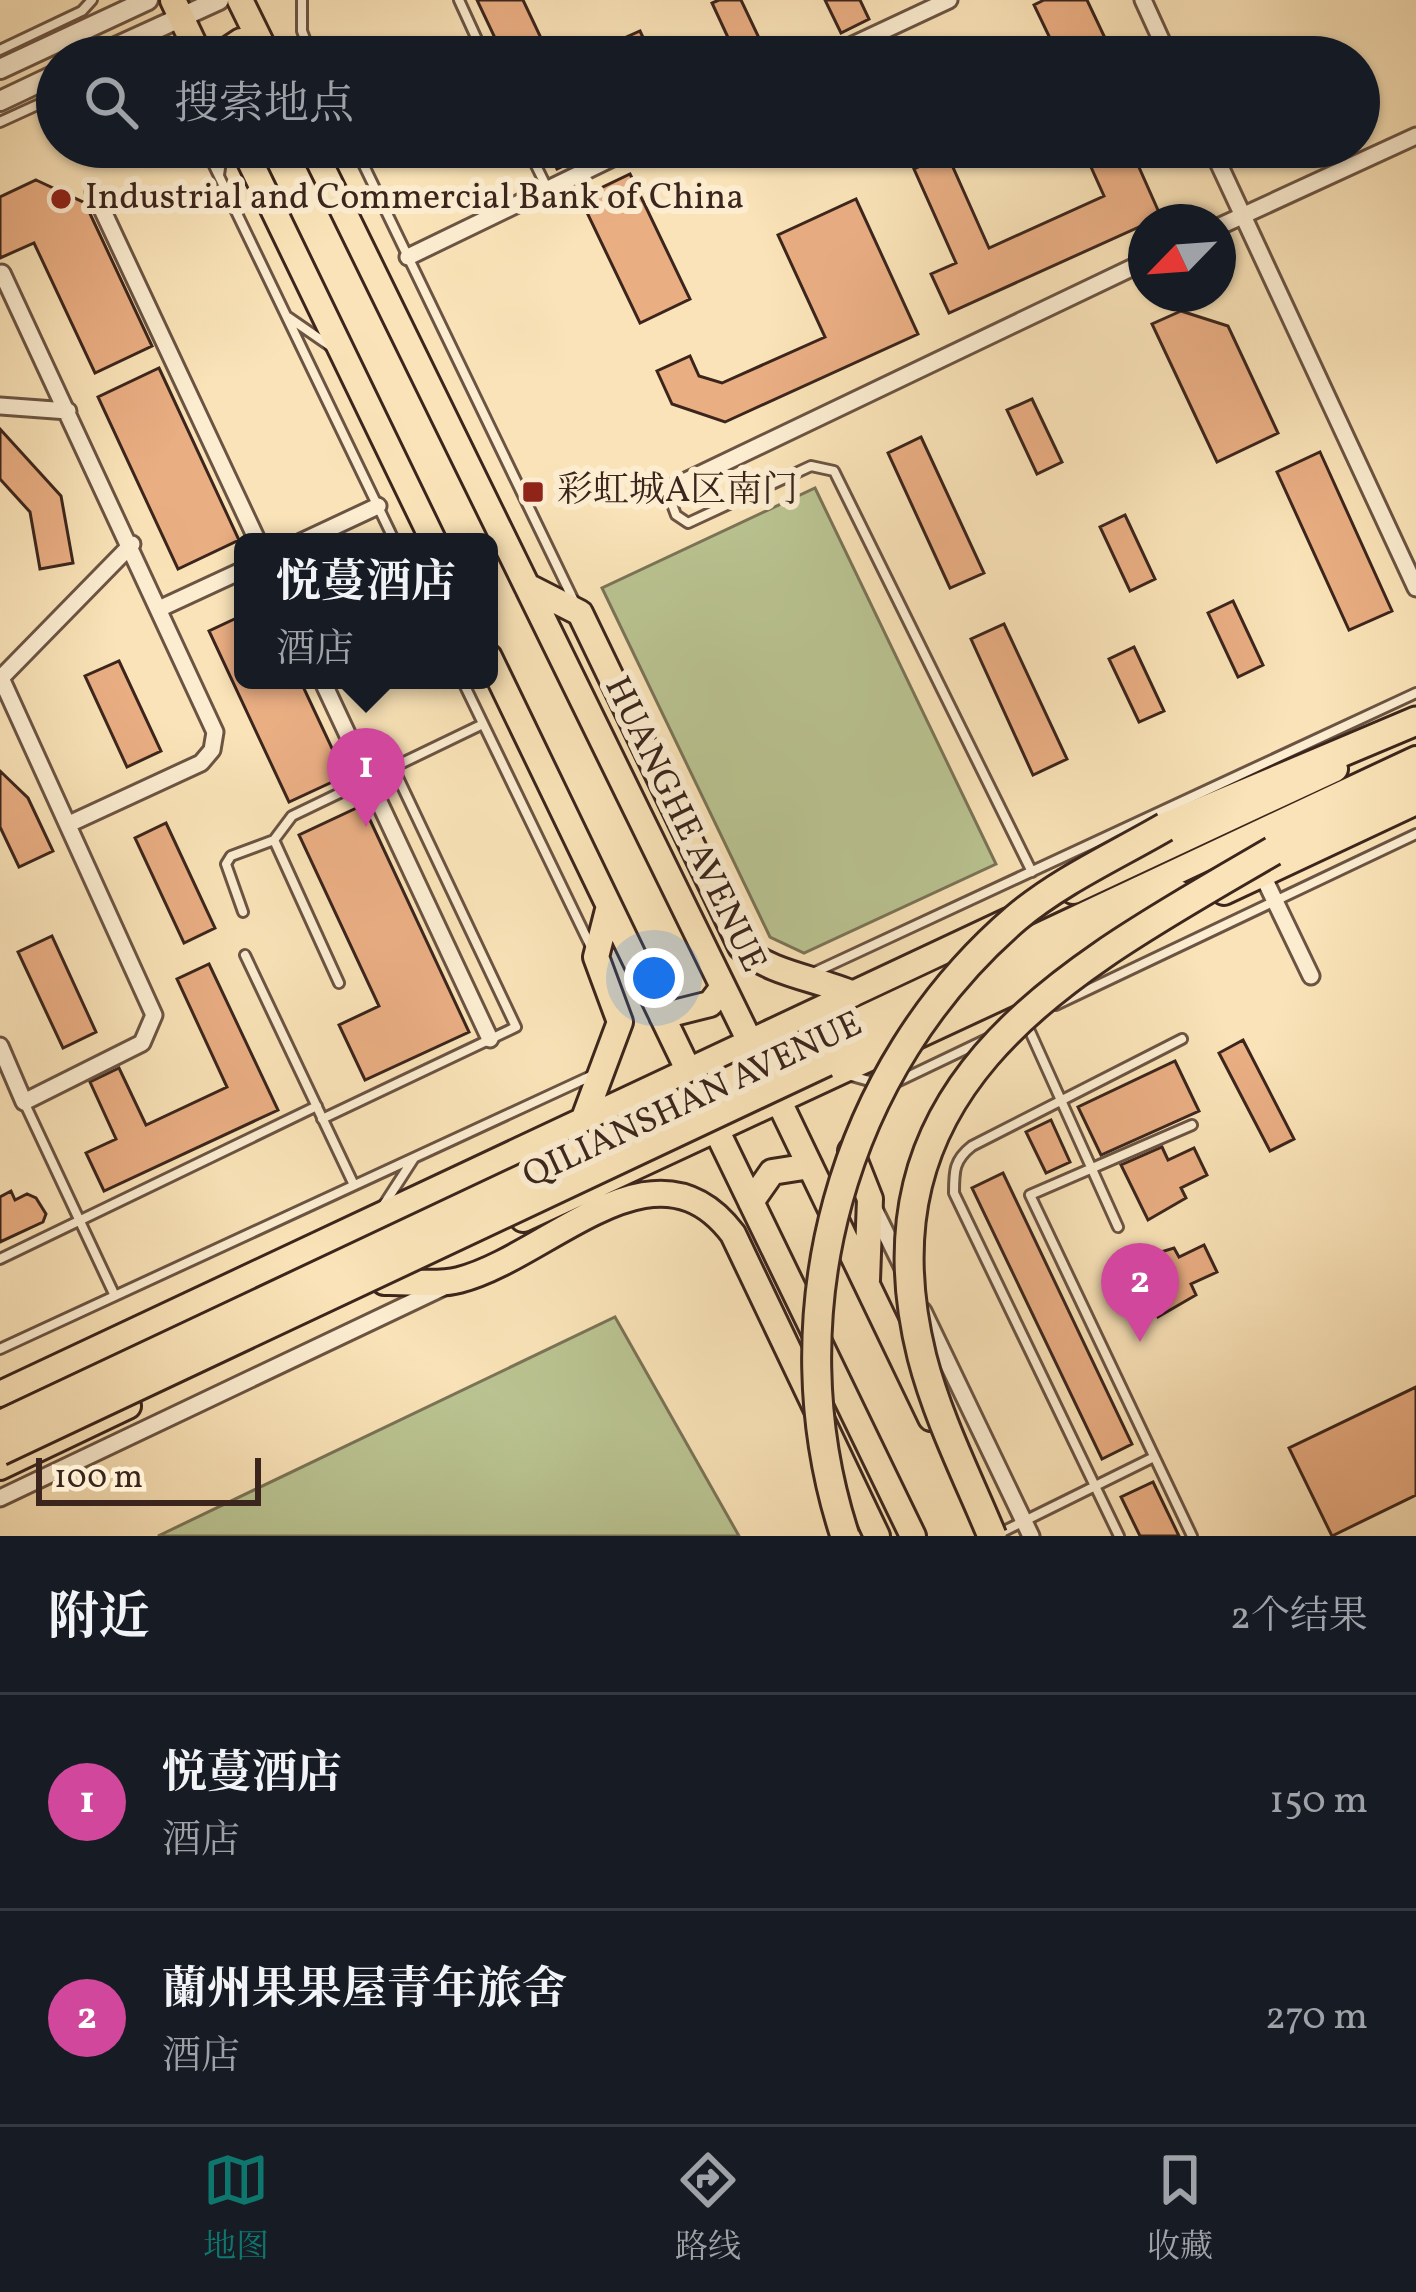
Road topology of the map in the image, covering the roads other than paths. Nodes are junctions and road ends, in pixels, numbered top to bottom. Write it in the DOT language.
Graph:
graph roads {
  1 [pos="92,0"];
  2 [pos="219,0"];
  3 [pos="241,0"];
  4 [pos="302,0"];
  5 [pos="459,0"];
  6 [pos="949,0"];
  7 [pos="1143,0"];
  8 [pos="142,3"];
  9 [pos="177,9"];
  10 [pos="71,36"];
  11 [pos="130,36"];
  12 [pos="259,36"];
  13 [pos="304,36"];
  14 [pos="475,36"];
  15 [pos="872,36"];
  16 [pos="1159,36"];
  17 [pos="0,50"];
  18 [pos="36,52"];
  19 [pos="0,69"];
  20 [pos="36,84"];
  21 [pos="0,100"];
  22 [pos="36,106"];
  23 [pos="0,122"];
  24 [pos="1416,136"];
  25 [pos="1380,152"];
  26 [pos="215,168"];
  27 [pos="219,168"];
  28 [pos="253,168"];
  29 [pos="323,168"];
  30 [pos="365,168"];
  31 [pos="537,168"];
  32 [pos="590,168"];
  33 [pos="1221,168"];
  34 [pos="1346,168"];
  35 [pos="218,175"];
  36 [pos="547,188"];
  37 [pos="94,192"];
  38 [pos="1243,215"];
  39 [pos="1236,218"];
  40 [pos="408,256"];
  41 [pos="1128,270"];
  42 [pos="2,273"];
  43 [pos="286,316"];
  44 [pos="344,355"];
  45 [pos="0,406"];
  46 [pos="68,411"];
  47 [pos="667,490"];
  48 [pos="378,506"];
  49 [pos="254,533"];
  50 [pos="321,533"];
  51 [pos="391,533"];
  52 [pos="430,533"];
  53 [pos="132,544"];
  54 [pos="234,574"];
  55 [pos="527,586"];
  56 [pos="1416,588"];
  57 [pos="161,608"];
  58 [pos="580,613"];
  59 [pos="498,676"];
  60 [pos="1,678"];
  61 [pos="326,689"];
  62 [pos="466,689"];
  63 [pos="1416,693"];
  64 [pos="1416,721"];
  65 [pos="483,724"];
  66 [pos="1416,731"];
  67 [pos="1416,759"];
  68 [pos="393,767"];
  69 [pos="369,779"];
  70 [pos="1416,784"];
  71 [pos="1416,802"];
  72 [pos="69,824"];
  73 [pos="1416,834"];
  74 [pos="274,840"];
  75 [pos="1267,863"];
  76 [pos="704,869"];
  77 [pos="1032,872"];
  78 [pos="1274,901"];
  79 [pos="609,906"];
  80 [pos="243,912"];
  81 [pos="694,925"];
  82 [pos="245,955"];
  83 [pos="596,957"];
  84 [pos="809,975"];
  85 [pos="1311,976"];
  86 [pos="339,983"];
  87 [pos="723,987"];
  88 [pos="853,994"];
  89 [pos="662,1016"];
  90 [pos="1025,1021"];
  91 [pos="490,1040"];
  92 [pos="815,1040"];
  93 [pos="1182,1040"];
  94 [pos="750,1042"];
  95 [pos="0,1046"];
  96 [pos="688,1072"];
  97 [pos="597,1073"];
  98 [pos="841,1073"];
  99 [pos="888,1087"];
  100 [pos="1060,1100"];
  101 [pos="24,1102"];
  102 [pos="780,1102"];
  103 [pos="316,1106"];
  104 [pos="322,1119"];
  105 [pos="583,1121"];
  106 [pos="1192,1125"];
  107 [pos="717,1132"];
  108 [pos="415,1157"];
  109 [pos="810,1166"];
  110 [pos="1091,1168"];
  111 [pos="354,1185"];
  112 [pos="870,1199"];
  113 [pos="751,1202"];
  114 [pos="376,1218"];
  115 [pos="80,1222"];
  116 [pos="1118,1227"];
  117 [pos="766,1232"];
  118 [pos="0,1259"];
  119 [pos="458,1280"];
  120 [pos="384,1282"];
  121 [pos="867,1283"];
  122 [pos="115,1296"];
  123 [pos="767,1309"];
  124 [pos="0,1349"];
  125 [pos="0,1394"];
  126 [pos="0,1425"];
  127 [pos="0,1451"];
  128 [pos="1154,1457"];
  129 [pos="0,1467"];
  130 [pos="1095,1486"];
  131 [pos="0,1498"];
  132 [pos="1028,1528"];
  133 [pos="845,1536"];
  134 [pos="877,1536"];
  135 [pos="913,1536"];
  136 [pos="992,1536"];
  137 [pos="1119,1536"];
  138 [pos="1192,1536"];
  1 -- 17 [label="lane"];
  2 -- 9 [label="street"];
  3 -- 12 [label="main road"];
  4 -- 13 [label="lane"];
  5 -- 14 [label="lane"];
  6 -- 15 [label="street"];
  7 -- 16 [label="street"];
  8 -- 10 [label="street"];
  9 -- 11 [label="street"];
  18 -- 19 [label="street"];
  20 -- 21 [label="street"];
  22 -- 23 [label="lane"];
  24 -- 25 [label="street"];
  26 -- 35 [label="lane"];
  27 -- 35 [label="lane"];
  28 -- 44 [label="main road"];
  29 -- 55 [label="main road, HUANGHE AVENUE"];
  30 -- 40 [label="lane"];
  31 -- 36 [label="lane"];
  32 -- 36 [label="street"];
  33 -- 38 [label="street"];
  34 -- 38 [label="street"];
  35 -- 43 [label="lane"];
  36 -- 40 [label="street"];
  37 -- 49 [label="street"];
  38 -- 39 [label="street"];
  38 -- 56 [label="street"];
  40 -- 58 [label="lane"];
  41 -- 47 [label="street"];
  42 -- 46 [label="street"];
  43 -- 44 [label="lane"];
  43 -- 48 [label="lane"];
  44 -- 52 [label="main road"];
  45 -- 46 [label="street"];
  46 -- 53 [label="street"];
  47 -- 77 [label="lane"];
  48 -- 50 [label="street"];
  48 -- 51 [label="lane"];
  53 -- 57 [label="street"];
  53 -- 60 [label="street"];
  54 -- 57 [label="street"];
  55 -- 58 [label="main road"];
  55 -- 81 [label="main road, HUANGHE AVENUE"];
  57 -- 72 [label="street"];
  58 -- 76 [label="main road"];
  59 -- 79 [label="main road"];
  60 -- 72 [label="street"];
  61 -- 69 [label="street"];
  62 -- 65 [label="lane"];
  63 -- 77 [label="lane"];
  64 -- 133 [label="highway, bridge"];
  65 -- 68 [label="lane"];
  65 -- 83 [label="lane"];
  66 -- 88 [label="main road, QILIANSHAN AVENUE"];
  67 -- 92 [label="main road, bridge"];
  68 -- 69 [label="lane"];
  68 -- 91 [label="lane"];
  69 -- 74 [label="lane"];
  69 -- 91 [label="street"];
  70 -- 75 [label="highway"];
  71 -- 75 [label="main road, QILIANSHAN AVENUE"];
  72 -- 101 [label="street"];
  73 -- 78 [label="lane"];
  74 -- 80 [label="lane"];
  74 -- 86 [label="lane"];
  75 -- 78 [label="street"];
  75 -- 98 [label="main road, QILIANSHAN AVENUE"];
  75 -- 127 [label="highway, bridge"];
  75 -- 136 [label="highway, bridge"];
  76 -- 81 [label="main road"];
  76 -- 84 [label="main road"];
  77 -- 84 [label="lane"];
  78 -- 85 [label="street"];
  78 -- 90 [label="lane"];
  79 -- 83 [label="main road"];
  79 -- 89 [label="main road"];
  81 -- 87 [label="main road, HUANGHE AVENUE"];
  82 -- 103 [label="lane"];
  83 -- 97 [label="main road"];
  84 -- 88 [label="main road"];
  87 -- 89 [label="main road"];
  87 -- 94 [label="main road, HUANGHE AVENUE"];
  88 -- 94 [label="main road, QILIANSHAN AVENUE"];
  89 -- 96 [label="main road"];
  90 -- 99 [label="lane"];
  90 -- 100 [label="lane"];
  91 -- 104 [label="lane"];
  92 -- 126 [label="highway, bridge"];
  93 -- 100 [label="lane"];
  94 -- 96 [label="main road, QILIANSHAN AVENUE"];
  94 -- 102 [label="main road, HUANGHE AVENUE"];
  95 -- 101 [label="street"];
  96 -- 105 [label="main road, QILIANSHAN AVENUE"];
  96 -- 107 [label="main road"];
  97 -- 105 [label="main road"];
  97 -- 108 [label="lane"];
  98 -- 99 [label="lane"];
  98 -- 102 [label="main road, QILIANSHAN AVENUE"];
  99 -- 112 [label="main road"];
  100 -- 110 [label="lane"];
  100 -- 130 [label="lane"];
  101 -- 115 [label="lane"];
  102 -- 107 [label="main road, QILIANSHAN AVENUE"];
  102 -- 109 [label="main road, HUANGHE AVENUE"];
  103 -- 104 [label="lane"];
  103 -- 115 [label="lane"];
  104 -- 111 [label="lane"];
  105 -- 114 [label="main road, QILIANSHAN AVENUE"];
  106 -- 110 [label="lane"];
  107 -- 113 [label="main road"];
  107 -- 120 [label="main road, QILIANSHAN AVENUE"];
  108 -- 111 [label="lane"];
  108 -- 114 [label="lane"];
  109 -- 113 [label="main road"];
  109 -- 121 [label="main road, HUANGHE AVENUE"];
  110 -- 116 [label="lane"];
  110 -- 128 [label="lane"];
  111 -- 122 [label="lane"];
  112 -- 121 [label="main road"];
  112 -- 132 [label="street"];
  113 -- 117 [label="main road"];
  114 -- 125 [label="main road, QILIANSHAN AVENUE"];
  115 -- 118 [label="lane"];
  115 -- 122 [label="lane"];
  117 -- 123 [label="main road"];
  117 -- 135 [label="main road"];
  119 -- 120 [label="main road"];
  119 -- 123 [label="main road"];
  119 -- 131 [label="street"];
  120 -- 129 [label="main road, QILIANSHAN AVENUE"];
  121 -- 136 [label="main road, HUANGHE AVENUE"];
  122 -- 124 [label="lane"];
  123 -- 134 [label="main road"];
  128 -- 130 [label="lane"];
  128 -- 138 [label="lane"];
  130 -- 132 [label="lane"];
  130 -- 137 [label="lane"];
  132 -- 136 [label="lane"];
}
